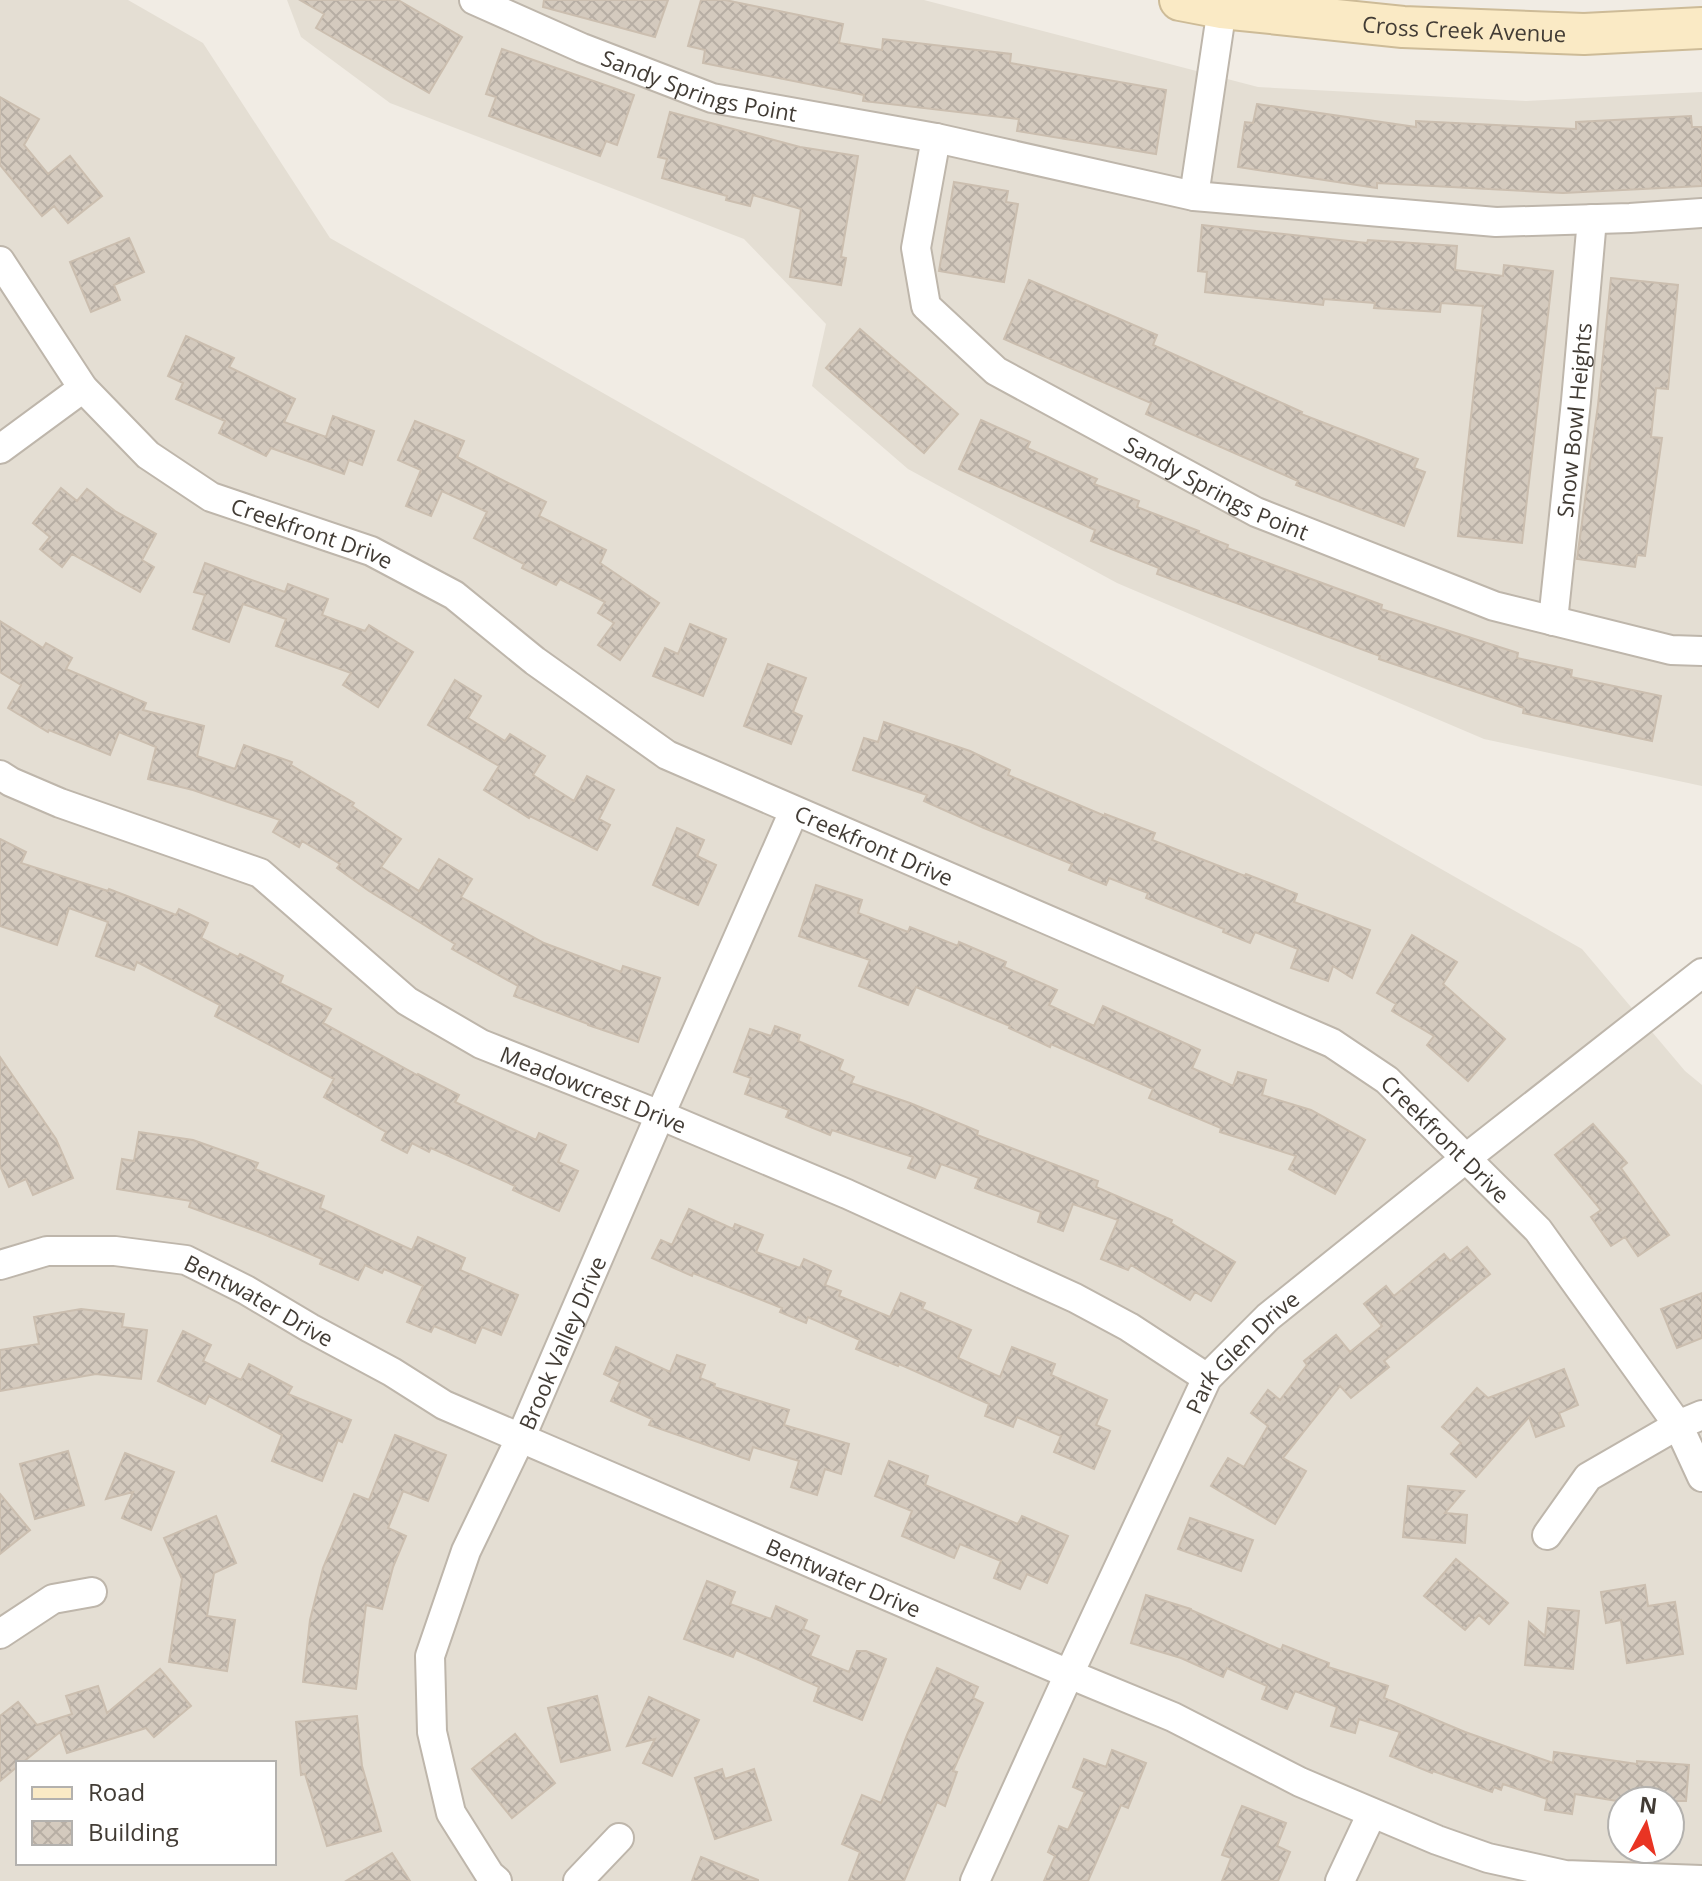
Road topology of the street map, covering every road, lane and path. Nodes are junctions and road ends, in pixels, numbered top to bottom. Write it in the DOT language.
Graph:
graph roads {
  1 [pos="474,0"];
  2 [pos="1180,0"];
  3 [pos="1222,8"];
  4 [pos="1702,28"];
  5 [pos="936,138"];
  6 [pos="1194,196"];
  7 [pos="1702,213"];
  8 [pos="1592,219"];
  9 [pos="0,261"];
  10 [pos="83,388"];
  11 [pos="0,449"];
  12 [pos="1553,621"];
  13 [pos="1702,651"];
  14 [pos="0,775"];
  15 [pos="794,811"];
  16 [pos="1702,973"];
  17 [pos="660,1115"];
  18 [pos="1465,1159"];
  19 [pos="0,1265"];
  20 [pos="1207,1378"];
  21 [pos="1690,1420"];
  22 [pos="521,1437"];
  23 [pos="1702,1477"];
  24 [pos="1547,1535"];
  25 [pos="92,1592"];
  26 [pos="0,1634"];
  27 [pos="1069,1674"];
  28 [pos="1372,1813"];
  29 [pos="619,1838"];
  30 [pos="1702,1880"];
  31 [pos="497,1881"];
  32 [pos="578,1881"];
  33 [pos="975,1881"];
  34 [pos="1340,1881"];
  1 -- 5 [label="street, Sandy Springs Point"];
  2 -- 3 [label="street, Cross Creek Avenue"];
  3 -- 4 [label="street, Cross Creek Avenue"];
  3 -- 6 [label="street"];
  5 -- 6 [label="street, Sandy Springs Point"];
  5 -- 12 [label="street, Sandy Springs Point"];
  6 -- 8 [label="street, Sandy Springs Point"];
  7 -- 8 [label="street, Sandy Springs Point"];
  8 -- 12 [label="street, Snow Bowl Heights"];
  9 -- 10 [label="street, Creekfront Drive"];
  10 -- 11 [label="street"];
  10 -- 15 [label="street, Creekfront Drive"];
  12 -- 13 [label="street, Sandy Springs Point"];
  14 -- 17 [label="street, Meadowcrest Drive"];
  15 -- 17 [label="street, Brook Valley Drive"];
  15 -- 18 [label="street, Creekfront Drive"];
  16 -- 18 [label="street, Park Glen Drive"];
  17 -- 20 [label="street, Meadowcrest Drive"];
  17 -- 22 [label="street, Brook Valley Drive"];
  18 -- 20 [label="street, Park Glen Drive"];
  18 -- 21 [label="street, Creekfront Drive"];
  19 -- 22 [label="street, Bentwater Drive"];
  20 -- 27 [label="street, Park Glen Drive"];
  21 -- 23 [label="street, Creekfront Drive"];
  21 -- 24 [label="street"];
  22 -- 27 [label="street, Bentwater Drive"];
  22 -- 31 [label="street, Brook Valley Drive"];
  25 -- 26 [label="street"];
  27 -- 28 [label="street, Bentwater Drive"];
  27 -- 33 [label="street, Park Glen Drive"];
  28 -- 30 [label="street, Bentwater Drive"];
  28 -- 34 [label="street"];
  29 -- 32 [label="street"];
}
